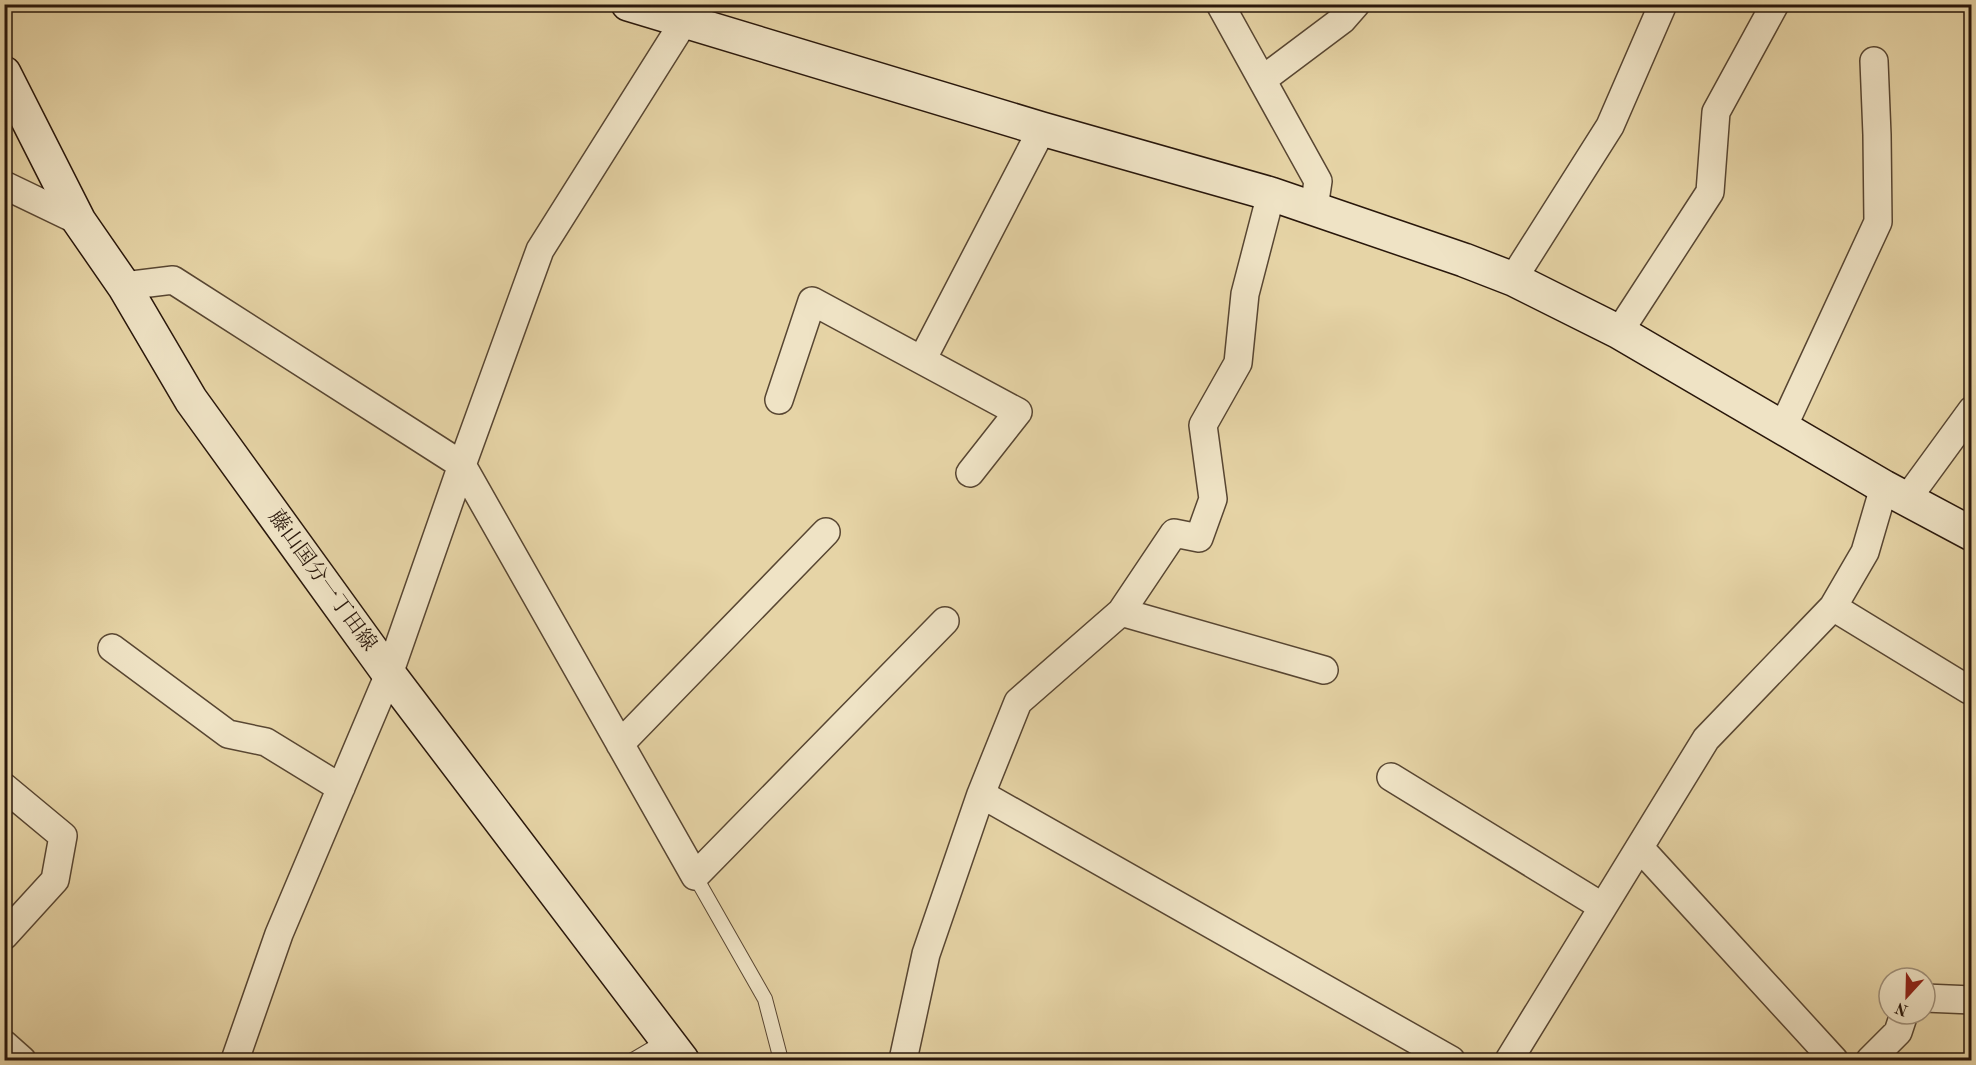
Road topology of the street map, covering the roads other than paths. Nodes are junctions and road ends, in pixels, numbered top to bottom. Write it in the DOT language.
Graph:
graph roads {
  1 [pos="628,4"];
  2 [pos="1220,4"];
  3 [pos="1356,4"];
  4 [pos="1663,4"];
  5 [pos="1775,4"];
  6 [pos="689,13"];
  7 [pos="1874,61"];
  8 [pos="4,73"];
  9 [pos="1262,80"];
  10 [pos="1042,129"];
  11 [pos="4,185"];
  12 [pos="1271,194"];
  13 [pos="1314,208"];
  14 [pos="79,221"];
  15 [pos="1513,279"];
  16 [pos="124,286"];
  17 [pos="1619,333"];
  18 [pos="922,360"];
  19 [pos="779,400"];
  20 [pos="1971,410"];
  21 [pos="1783,427"];
  22 [pos="462,465"];
  23 [pos="970,473"];
  24 [pos="1895,493"];
  25 [pos="826,532"];
  26 [pos="1971,534"];
  27 [pos="1833,607"];
  28 [pos="1121,612"];
  29 [pos="945,621"];
  30 [pos="112,648"];
  31 [pos="1324,670"];
  32 [pos="389,674"];
  33 [pos="1969,690"];
  34 [pos="620,744"];
  35 [pos="1391,777"];
  36 [pos="4,787"];
  37 [pos="341,788"];
  38 [pos="981,794"];
  39 [pos="1640,848"];
  40 [pos="695,876"];
  41 [pos="1603,907"];
  42 [pos="4,936"];
  43 [pos="1937,999"];
  44 [pos="1971,1000"];
  45 [pos="1900,1026"];
  46 [pos="4,1044"];
  47 [pos="674,1050"];
  48 [pos="22,1060"];
  49 [pos="235,1060"];
  50 [pos="633,1060"];
  51 [pos="781,1060"];
  52 [pos="903,1060"];
  53 [pos="1451,1060"];
  54 [pos="1509,1060"];
  55 [pos="1834,1060"];
  56 [pos="1870,1060"];
  1 -- 6 [label="street"];
  2 -- 9 [label="street"];
  3 -- 9 [label="street"];
  4 -- 15 [label="street"];
  5 -- 17 [label="street"];
  6 -- 10 [label="street"];
  6 -- 22 [label="street"];
  7 -- 21 [label="street"];
  8 -- 14 [label="street, 藤山国分一丁田線"];
  9 -- 13 [label="street"];
  10 -- 12 [label="street"];
  10 -- 18 [label="street"];
  11 -- 14 [label="street"];
  12 -- 13 [label="street"];
  12 -- 28 [label="street"];
  13 -- 15 [label="street"];
  14 -- 16 [label="street, 藤山国分一丁田線"];
  15 -- 17 [label="street"];
  16 -- 22 [label="street"];
  16 -- 32 [label="street, 藤山国分一丁田線"];
  17 -- 21 [label="street"];
  18 -- 19 [label="street"];
  18 -- 23 [label="street"];
  20 -- 24 [label="street"];
  21 -- 24 [label="street"];
  22 -- 32 [label="street"];
  22 -- 34 [label="street"];
  24 -- 26 [label="street"];
  24 -- 27 [label="street"];
  25 -- 34 [label="street"];
  27 -- 33 [label="street"];
  27 -- 39 [label="street"];
  28 -- 31 [label="street"];
  28 -- 38 [label="street"];
  29 -- 40 [label="street"];
  30 -- 37 [label="street"];
  32 -- 37 [label="street"];
  32 -- 47 [label="street, 藤山国分一丁田線"];
  34 -- 40 [label="street"];
  35 -- 41 [label="street"];
  36 -- 42 [label="street"];
  37 -- 49 [label="street"];
  38 -- 52 [label="street"];
  38 -- 53 [label="street"];
  39 -- 41 [label="street"];
  39 -- 55 [label="street"];
  40 -- 51 [label="lane"];
  41 -- 54 [label="street"];
  43 -- 44 [label="street"];
  45 -- 56 [label="street"];
  46 -- 48 [label="street"];
  47 -- 50 [label="lane"];
}
